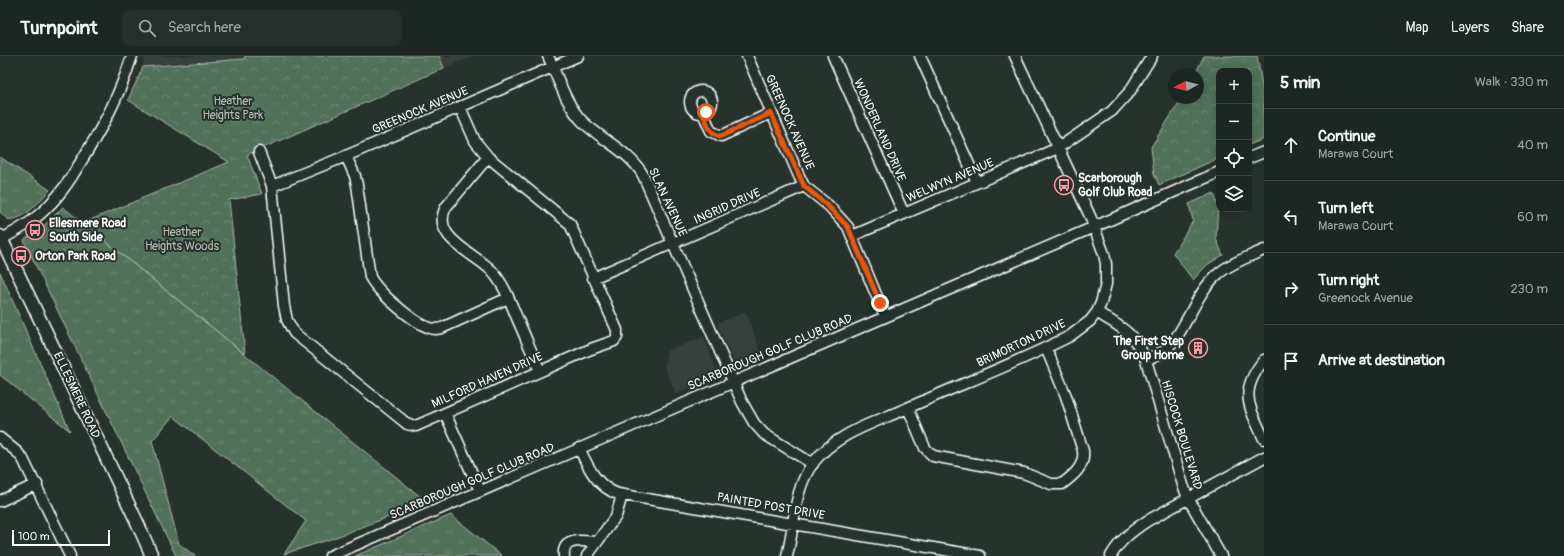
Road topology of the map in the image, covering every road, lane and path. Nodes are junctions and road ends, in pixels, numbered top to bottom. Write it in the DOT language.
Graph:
graph roads {
  1 [pos="132,56"];
  2 [pos="548,56"];
  3 [pos="578,56"];
  4 [pos="747,56"];
  5 [pos="833,56"];
  6 [pos="920,56"];
  7 [pos="1015,56"];
  8 [pos="1152,56"];
  9 [pos="553,67"];
  10 [pos="460,107"];
  11 [pos="703,113"];
  12 [pos="771,113"];
  13 [pos="1058,148"];
  14 [pos="259,152"];
  15 [pos="1264,152"];
  16 [pos="346,156"];
  17 [pos="488,157"];
  18 [pos="1252,157"];
  19 [pos="1216,173"];
  20 [pos="977,182"];
  21 [pos="272,186"];
  22 [pos="804,186"];
  23 [pos="904,214"];
  24 [pos="1094,227"];
  25 [pos="852,236"];
  26 [pos="0,238"];
  27 [pos="673,243"];
  28 [pos="1264,250"];
  29 [pos="593,278"];
  30 [pos="508,298"];
  31 [pos="1097,312"];
  32 [pos="885,316"];
  33 [pos="1046,348"];
  34 [pos="1146,360"];
  35 [pos="1264,360"];
  36 [pos="540,371"];
  37 [pos="734,381"];
  38 [pos="908,408"];
  39 [pos="445,413"];
  40 [pos="0,438"];
  41 [pos="1264,439"];
  42 [pos="579,448"];
  43 [pos="1264,456"];
  44 [pos="813,464"];
  45 [pos="37,484"];
  46 [pos="480,491"];
  47 [pos="622,495"];
  48 [pos="1188,498"];
  49 [pos="0,501"];
  50 [pos="794,523"];
  51 [pos="596,542"];
  52 [pos="70,556"];
  53 [pos="152,556"];
  54 [pos="330,556"];
  55 [pos="564,556"];
  56 [pos="587,556"];
  57 [pos="787,556"];
  58 [pos="980,556"];
  59 [pos="1112,556"];
  60 [pos="1221,556"];
  1 -- 26 [label="street"];
  2 -- 9 [label="street, SLAN AVENUE"];
  3 -- 9 [label="street, GREENOCK AVENUE"];
  4 -- 12 [label="street, GREENOCK AVENUE"];
  5 -- 23 [label="street, WONDERLAND DRIVE"];
  6 -- 20 [label="street"];
  7 -- 13 [label="street, BRIMORTON DRIVE"];
  8 -- 13 [label="street, WELWYN AVENUE"];
  9 -- 10 [label="street, GREENOCK AVENUE"];
  9 -- 27 [label="street, SLAN AVENUE"];
  10 -- 16 [label="street, GREENOCK AVENUE"];
  10 -- 17 [label="street, MILFORD HAVEN DRIVE"];
  11 -- 12 [label="street"];
  12 -- 22 [label="street, GREENOCK AVENUE"];
  13 -- 20 [label="street, WELWYN AVENUE"];
  13 -- 24 [label="street, BRIMORTON DRIVE"];
  14 -- 21 [label="street, MILFORD HAVEN DRIVE"];
  15 -- 18 [label="street"];
  16 -- 21 [label="street, GREENOCK AVENUE"];
  16 -- 30 [label="street"];
  17 -- 29 [label="street, MILFORD HAVEN DRIVE"];
  17 -- 30 [label="street"];
  19 -- 24 [label="street, SCARBOROUGH GOLF CLUB ROAD"];
  20 -- 23 [label="street, WELWYN AVENUE"];
  21 -- 39 [label="street, MILFORD HAVEN DRIVE"];
  22 -- 25 [label="street, GREENOCK AVENUE"];
  22 -- 27 [label="street, INGRID DRIVE"];
  23 -- 25 [label="street, WELWYN AVENUE"];
  24 -- 31 [label="street, BRIMORTON DRIVE"];
  24 -- 32 [label="street, SCARBOROUGH GOLF CLUB ROAD"];
  25 -- 32 [label="street, GREENOCK AVENUE"];
  26 -- 53 [label="main road, ELLESMERE ROAD"];
  27 -- 29 [label="street, INGRID DRIVE"];
  27 -- 37 [label="street, SLAN AVENUE"];
  28 -- 34 [label="street"];
  29 -- 36 [label="street, MILFORD HAVEN DRIVE"];
  30 -- 36 [label="street"];
  31 -- 33 [label="street, BRIMORTON DRIVE"];
  31 -- 34 [label="street, HISCOCK BOULEVARD"];
  32 -- 37 [label="street, SCARBOROUGH GOLF CLUB ROAD"];
  33 -- 38 [label="street, BRIMORTON DRIVE"];
  33 -- 38 [label="street"];
  34 -- 48 [label="street, HISCOCK BOULEVARD"];
  35 -- 41 [label="street"];
  36 -- 39 [label="street, MILFORD HAVEN DRIVE"];
  37 -- 42 [label="street, SCARBOROUGH GOLF CLUB ROAD"];
  37 -- 44 [label="street, SLAN AVENUE"];
  38 -- 44 [label="street, BRIMORTON DRIVE"];
  39 -- 46 [label="street"];
  40 -- 45 [label="street"];
  42 -- 46 [label="street, SCARBOROUGH GOLF CLUB ROAD"];
  42 -- 47 [label="street, PAINTED POST DRIVE"];
  43 -- 48 [label="street"];
  44 -- 50 [label="street, BRIMORTON DRIVE"];
  45 -- 49 [label="street"];
  45 -- 52 [label="street"];
  46 -- 54 [label="street, SCARBOROUGH GOLF CLUB ROAD"];
  47 -- 50 [label="street, PAINTED POST DRIVE"];
  47 -- 51 [label="street"];
  48 -- 59 [label="street"];
  48 -- 60 [label="street, HISCOCK BOULEVARD"];
  50 -- 57 [label="street, BRIMORTON DRIVE"];
  50 -- 58 [label="street, PAINTED POST DRIVE"];
  51 -- 55 [label="street"];
  51 -- 56 [label="street"];
}
